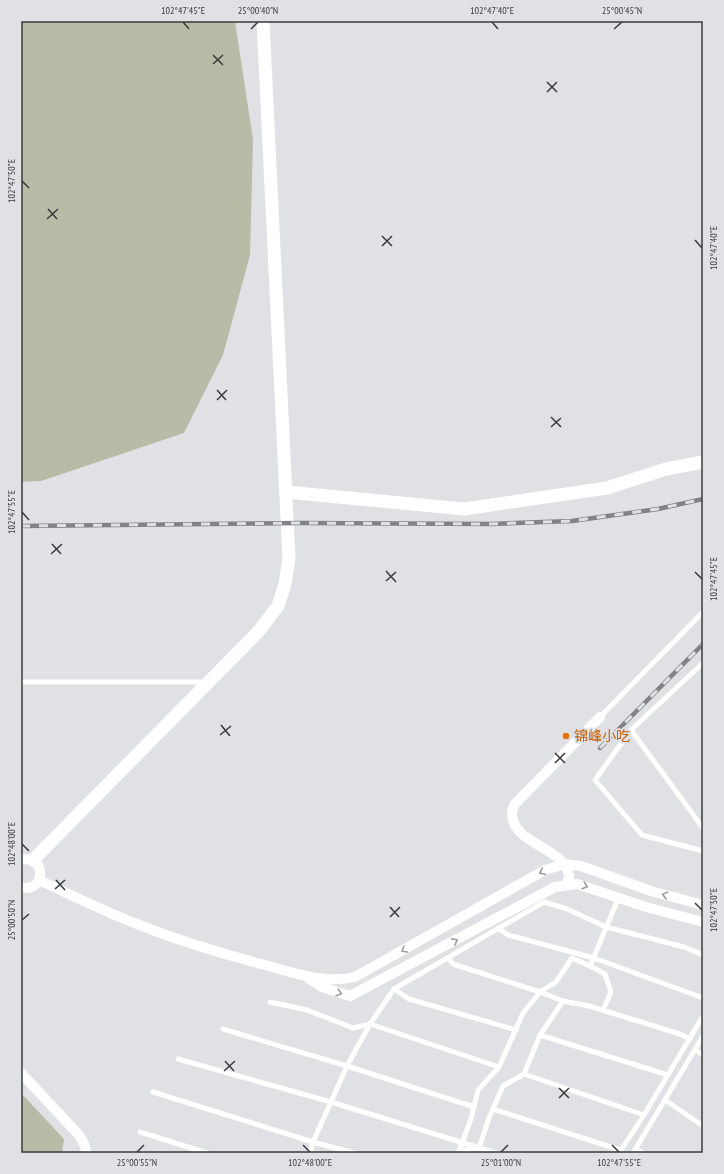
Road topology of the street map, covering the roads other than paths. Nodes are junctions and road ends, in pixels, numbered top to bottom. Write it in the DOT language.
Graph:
graph roads {
  1 [pos="263,21"];
  2 [pos="703,462"];
  3 [pos="286,492"];
  4 [pos="703,612"];
  5 [pos="703,663"];
  6 [pos="21,682"];
  7 [pos="209,682"];
  8 [pos="600,717"];
  9 [pos="631,730"];
  10 [pos="703,828"];
  11 [pos="703,851"];
  12 [pos="556,856"];
  13 [pos="27,860"];
  14 [pos="564,864"];
  15 [pos="581,866"];
  16 [pos="39,880"];
  17 [pos="566,885"];
  18 [pos="21,887"];
  19 [pos="618,898"];
  20 [pos="703,905"];
  21 [pos="703,922"];
  22 [pos="606,927"];
  23 [pos="498,928"];
  24 [pos="703,954"];
  25 [pos="448,958"];
  26 [pos="594,958"];
  27 [pos="590,966"];
  28 [pos="305,976"];
  29 [pos="394,989"];
  30 [pos="540,992"];
  31 [pos="703,998"];
  32 [pos="563,1001"];
  33 [pos="270,1002"];
  34 [pos="603,1010"];
  35 [pos="703,1016"];
  36 [pos="370,1024"];
  37 [pos="223,1029"];
  38 [pos="516,1030"];
  39 [pos="540,1035"];
  40 [pos="703,1036"];
  41 [pos="690,1039"];
  42 [pos="695,1050"];
  43 [pos="703,1056"];
  44 [pos="178,1058"];
  45 [pos="347,1066"];
  46 [pos="499,1067"];
  47 [pos="21,1073"];
  48 [pos="524,1074"];
  49 [pos="668,1075"];
  50 [pos="153,1092"];
  51 [pos="665,1100"];
  52 [pos="331,1102"];
  53 [pos="474,1107"];
  54 [pos="493,1110"];
  55 [pos="644,1115"];
  56 [pos="703,1126"];
  57 [pos="140,1132"];
  58 [pos="313,1142"];
  59 [pos="462,1142"];
  60 [pos="479,1148"];
  61 [pos="635,1151"];
  62 [pos="459,1152"];
  63 [pos="620,1152"];
  64 [pos="86,1153"];
  65 [pos="207,1153"];
  66 [pos="310,1153"];
  67 [pos="354,1153"];
  68 [pos="496,1153"];
  69 [pos="643,1153"];
  1 -- 3 [label="street"];
  2 -- 3 [label="street"];
  3 -- 7 [label="street"];
  4 -- 8 [label="lane"];
  5 -- 9 [label="lane"];
  6 -- 7 [label="lane"];
  7 -- 13 [label="street"];
  8 -- 12 [label="street"];
  9 -- 10 [label="lane"];
  9 -- 11 [label="lane"];
  12 -- 14 [label="street"];
  12 -- 15 [label="street"];
  13 -- 16 [label="street"];
  14 -- 15 [label="street"];
  14 -- 17 [label="street"];
  14 -- 28 [label="street, one-way"];
  20 -- 15 [label="street, one-way"];
  16 -- 18 [label="street"];
  16 -- 28 [label="street"];
  17 -- 19 [label="street, one-way"];
  28 -- 17 [label="street, one-way"];
  19 -- 21 [label="street"];
  19 -- 22 [label="lane"];
  22 -- 23 [label="lane"];
  22 -- 24 [label="lane"];
  22 -- 26 [label="lane"];
  23 -- 25 [label="lane"];
  23 -- 26 [label="lane"];
  25 -- 29 [label="lane"];
  25 -- 30 [label="lane"];
  26 -- 27 [label="lane"];
  26 -- 31 [label="lane"];
  27 -- 30 [label="lane"];
  27 -- 34 [label="lane"];
  29 -- 36 [label="lane"];
  29 -- 38 [label="lane"];
  30 -- 32 [label="lane"];
  30 -- 38 [label="lane"];
  32 -- 34 [label="lane"];
  32 -- 39 [label="lane"];
  33 -- 36 [label="lane"];
  34 -- 41 [label="lane"];
  35 -- 41 [label="lane"];
  36 -- 45 [label="lane"];
  36 -- 46 [label="lane"];
  37 -- 45 [label="lane"];
  38 -- 46 [label="lane"];
  39 -- 48 [label="lane"];
  39 -- 49 [label="lane"];
  40 -- 42 [label="lane"];
  41 -- 49 [label="lane"];
  42 -- 43 [label="lane"];
  42 -- 51 [label="lane"];
  44 -- 52 [label="lane"];
  45 -- 52 [label="lane"];
  45 -- 53 [label="lane"];
  46 -- 53 [label="lane"];
  47 -- 64 [label="street"];
  48 -- 54 [label="lane"];
  48 -- 55 [label="lane"];
  49 -- 55 [label="lane"];
  50 -- 58 [label="lane"];
  51 -- 56 [label="lane"];
  51 -- 61 [label="lane"];
  52 -- 58 [label="lane"];
  52 -- 59 [label="lane"];
  53 -- 59 [label="lane"];
  54 -- 60 [label="lane"];
  54 -- 63 [label="lane"];
  55 -- 63 [label="lane"];
  57 -- 65 [label="lane"];
  58 -- 66 [label="lane"];
  58 -- 67 [label="lane"];
  59 -- 60 [label="lane"];
  59 -- 62 [label="lane"];
  60 -- 62 [label="lane"];
  60 -- 68 [label="lane"];
  61 -- 69 [label="lane"];
}
